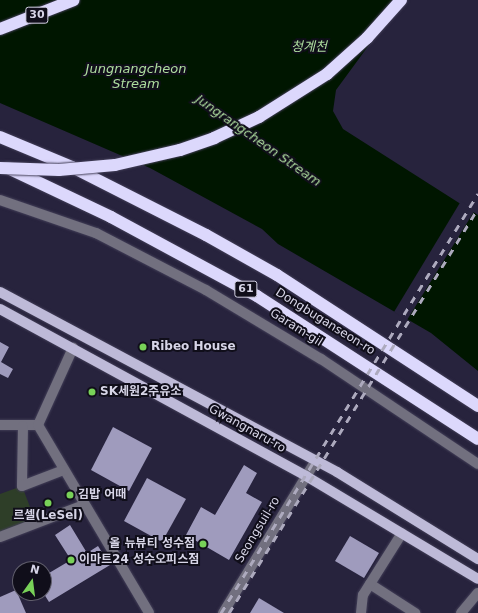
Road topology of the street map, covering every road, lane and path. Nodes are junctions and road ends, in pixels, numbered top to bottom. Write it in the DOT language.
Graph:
graph roads {
  1 [pos="74,0"];
  2 [pos="401,0"];
  3 [pos="0,29"];
  4 [pos="0,137"];
  5 [pos="0,166"];
  6 [pos="0,200"];
  7 [pos="0,292"];
  8 [pos="0,309"];
  9 [pos="73,348"];
  10 [pos="478,406"];
  11 [pos="0,425"];
  12 [pos="38,425"];
  13 [pos="23,426"];
  14 [pos="478,439"];
  15 [pos="316,460"];
  16 [pos="478,464"];
  17 [pos="64,470"];
  18 [pos="306,476"];
  19 [pos="84,505"];
  20 [pos="402,533"];
  21 [pos="0,538"];
  22 [pos="478,559"];
  23 [pos="478,579"];
  24 [pos="370,584"];
  25 [pos="478,593"];
  26 [pos="149,613"];
  27 [pos="223,613"];
  28 [pos="361,613"];
  29 [pos="415,613"];
  30 [pos="461,613"];
  1 -- 3 [label="highway, 30"];
  2 -- 5 [label="highway, bridge"];
  4 -- 10 [label="highway, Dongbuganseon-ro / 61"];
  5 -- 14 [label="highway, Dongbuganseon-ro / 61"];
  6 -- 16 [label="street, Garam-gil"];
  7 -- 15 [label="main road, Gwangnaru-ro"];
  8 -- 9 [label="main road, Gwangnaru-ro"];
  9 -- 12 [label="street"];
  9 -- 18 [label="main road, Gwangnaru-ro"];
  11 -- 13 [label="street"];
  12 -- 13 [label="street"];
  12 -- 17 [label="street"];
  13 -- 17 [label="street"];
  15 -- 18 [label="street, Seongsuil-ro"];
  15 -- 22 [label="main road, Gwangnaru-ro"];
  17 -- 19 [label="street"];
  18 -- 20 [label="main road, Gwangnaru-ro"];
  18 -- 27 [label="street, Seongsuil-ro"];
  19 -- 21 [label="street"];
  19 -- 26 [label="street"];
  20 -- 23 [label="main road, Gwangnaru-ro"];
  20 -- 24 [label="street"];
  24 -- 28 [label="street"];
  24 -- 29 [label="street"];
  25 -- 30 [label="street"];
}
